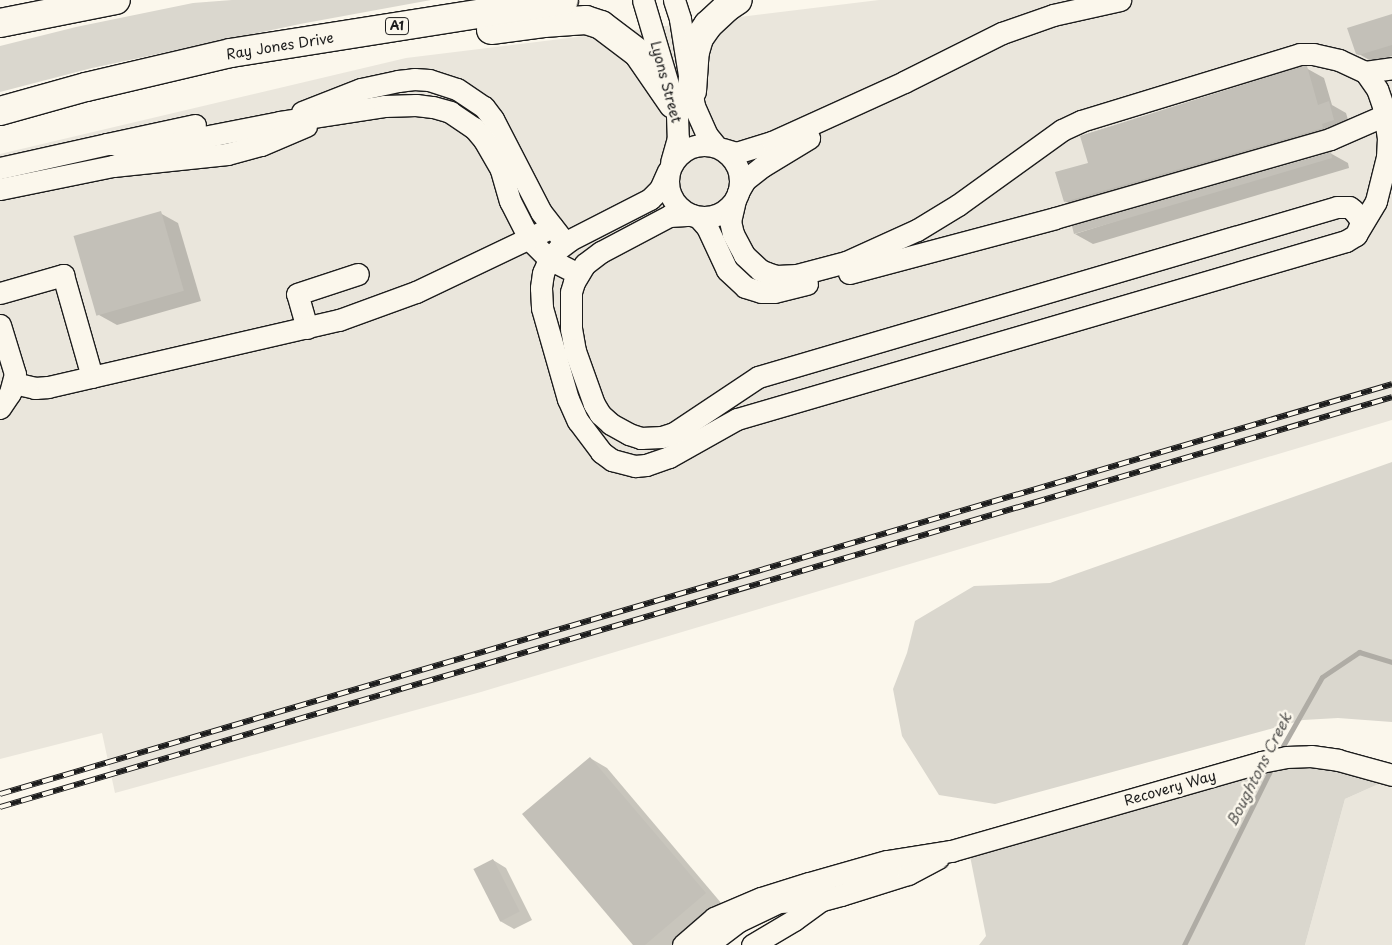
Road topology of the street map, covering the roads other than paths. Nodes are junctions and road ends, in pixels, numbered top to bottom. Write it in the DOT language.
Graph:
graph roads {
  1 [pos="116,0"];
  2 [pos="564,0"];
  3 [pos="643,0"];
  4 [pos="674,0"];
  5 [pos="738,0"];
  6 [pos="1120,0"];
  7 [pos="0,23"];
  8 [pos="231,53"];
  9 [pos="1392,68"];
  10 [pos="1365,72"];
  11 [pos="904,82"];
  12 [pos="339,96"];
  13 [pos="683,97"];
  14 [pos="0,111"];
  15 [pos="1389,114"];
  16 [pos="330,116"];
  17 [pos="280,122"];
  18 [pos="178,142"];
  19 [pos="107,144"];
  20 [pos="719,148"];
  21 [pos="113,166"];
  22 [pos="0,168"];
  23 [pos="669,168"];
  24 [pos="0,189"];
  25 [pos="737,196"];
  26 [pos="695,216"];
  27 [pos="552,226"];
  28 [pos="1357,233"];
  29 [pos="529,237"];
  30 [pos="566,243"];
  31 [pos="550,259"];
  32 [pos="358,274"];
  33 [pos="578,274"];
  34 [pos="0,293"];
  35 [pos="0,325"];
  36 [pos="307,328"];
  37 [pos="92,377"];
  38 [pos="752,379"];
  39 [pos="14,384"];
  40 [pos="0,408"];
  41 [pos="764,412"];
  42 [pos="1392,775"];
  43 [pos="834,890"];
  44 [pos="683,945"];
  45 [pos="706,945"];
  46 [pos="752,945"];
  1 -- 7 [label="highway"];
  2 -- 8 [label="highway, Ray Jones Drive / A1"];
  3 -- 13 [label="street, Lyons Street"];
  4 -- 13 [label="street, Lyons Street"];
  5 -- 13 [label="highway"];
  6 -- 11 [label="street"];
  8 -- 13 [label="highway"];
  8 -- 14 [label="highway, Ray Jones Drive / A1"];
  9 -- 10 [label="street"];
  10 -- 15 [label="street"];
  10 -- 25 [label="street"];
  11 -- 20 [label="street"];
  11 -- 25 [label="street"];
  12 -- 17 [label="street"];
  12 -- 19 [label="street"];
  12 -- 27 [label="street"];
  13 -- 20 [label="street, Lyons Street"];
  13 -- 23 [label="street, Lyons Street"];
  15 -- 26 [label="street"];
  15 -- 28 [label="street"];
  16 -- 17 [label="street"];
  16 -- 21 [label="street"];
  16 -- 29 [label="street"];
  17 -- 18 [label="street"];
  18 -- 19 [label="street"];
  18 -- 21 [label="street"];
  19 -- 22 [label="street"];
  20 -- 23 [label="street"];
  20 -- 25 [label="street"];
  21 -- 24 [label="street"];
  23 -- 26 [label="street"];
  23 -- 30 [label="street, Lyons Street"];
  25 -- 26 [label="street"];
  26 -- 33 [label="street"];
  27 -- 29 [label="street"];
  27 -- 30 [label="street"];
  28 -- 38 [label="street"];
  28 -- 41 [label="street"];
  29 -- 31 [label="street"];
  29 -- 36 [label="street"];
  30 -- 31 [label="street, Lyons Street"];
  30 -- 33 [label="street"];
  31 -- 33 [label="street"];
  31 -- 41 [label="street"];
  32 -- 36 [label="street"];
  33 -- 38 [label="street"];
  34 -- 37 [label="street"];
  35 -- 39 [label="street"];
  36 -- 37 [label="street"];
  37 -- 39 [label="street"];
  38 -- 41 [label="street"];
  39 -- 40 [label="street"];
  42 -- 43 [label="street, Recovery Way"];
  43 -- 44 [label="street"];
  43 -- 45 [label="street"];
  43 -- 46 [label="street"];
}
